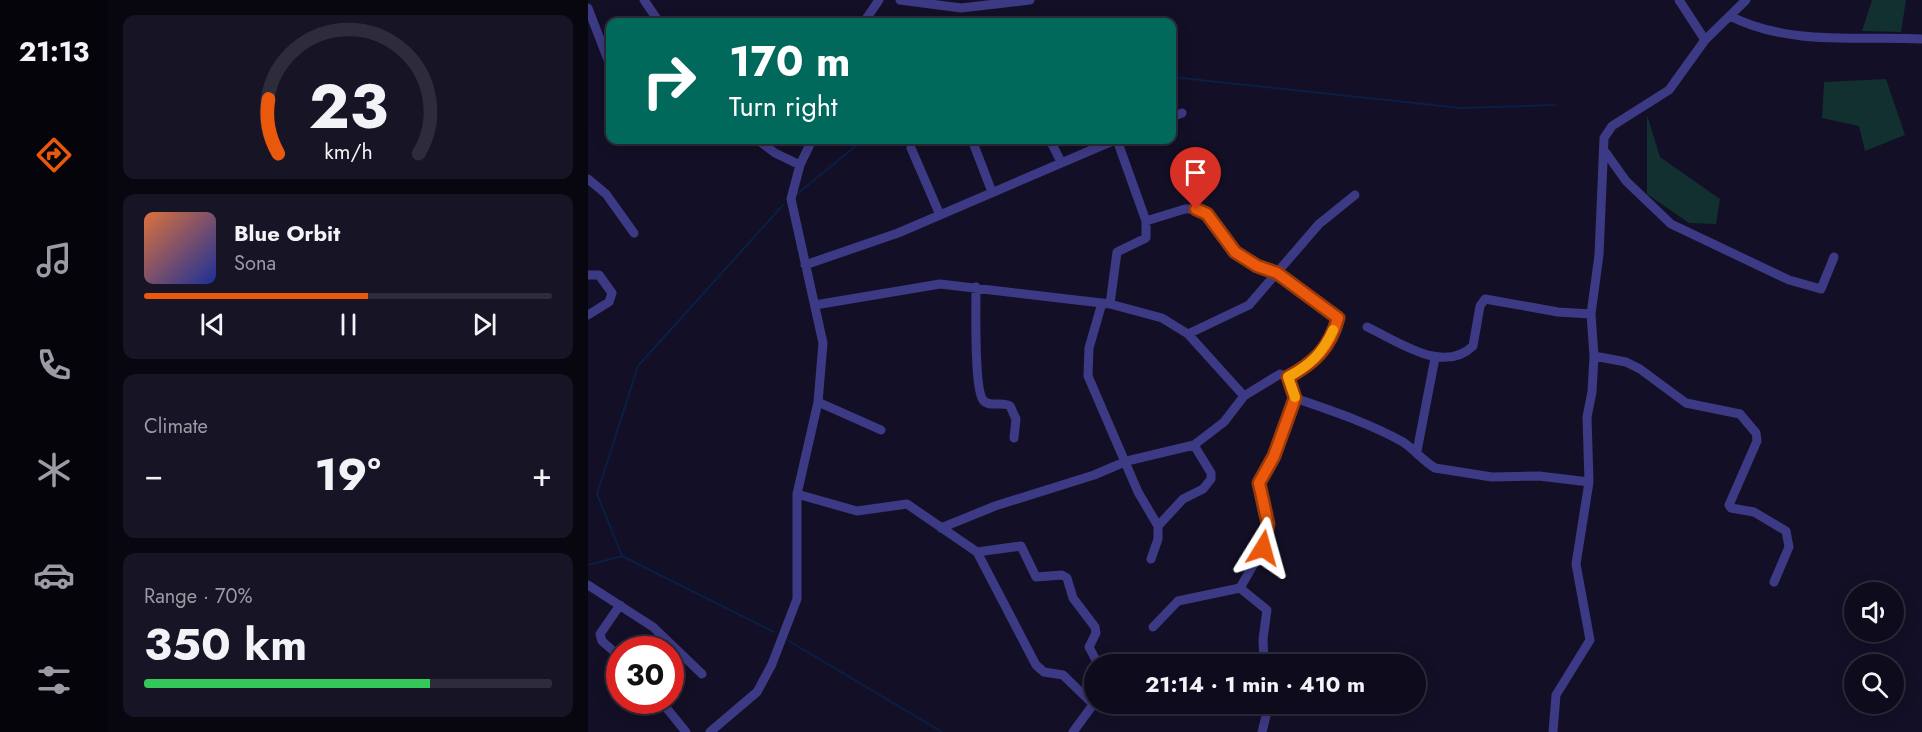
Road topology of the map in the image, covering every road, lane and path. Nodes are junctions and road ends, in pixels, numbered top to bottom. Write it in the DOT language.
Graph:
graph roads {
  1 [pos="645,0"];
  2 [pos="879,0"];
  3 [pos="900,0"];
  4 [pos="1030,0"];
  5 [pos="1679,0"];
  6 [pos="1746,0"];
  7 [pos="588,8"];
  8 [pos="1730,16"];
  9 [pos="656,18"];
  10 [pos="867,18"];
  11 [pos="1922,39"];
  12 [pos="1705,40"];
  13 [pos="606,55"];
  14 [pos="1182,113"];
  15 [pos="1176,115"];
  16 [pos="763,144"];
  17 [pos="810,144"];
  18 [pos="974,144"];
  19 [pos="1052,144"];
  20 [pos="1106,144"];
  21 [pos="1117,144"];
  22 [pos="911,148"];
  23 [pos="1604,150"];
  24 [pos="1060,162"];
  25 [pos="801,165"];
  26 [pos="588,179"];
  27 [pos="992,192"];
  28 [pos="1355,195"];
  29 [pos="940,215"];
  30 [pos="1146,221"];
  31 [pos="634,233"];
  32 [pos="1834,257"];
  33 [pos="805,265"];
  34 [pos="1277,273"];
  35 [pos="588,275"];
  36 [pos="976,287"];
  37 [pos="815,304"];
  38 [pos="1106,304"];
  39 [pos="1591,314"];
  40 [pos="588,315"];
  41 [pos="1367,327"];
  42 [pos="1188,334"];
  43 [pos="1594,356"];
  44 [pos="1435,358"];
  45 [pos="1288,377"];
  46 [pos="1244,396"];
  47 [pos="1295,398"];
  48 [pos="818,402"];
  49 [pos="881,430"];
  50 [pos="1014,438"];
  51 [pos="1194,445"];
  52 [pos="1417,451"];
  53 [pos="1127,461"];
  54 [pos="1590,482"];
  55 [pos="797,494"];
  56 [pos="1158,526"];
  57 [pos="941,528"];
  58 [pos="977,552"];
  59 [pos="1151,559"];
  60 [pos="1773,582"];
  61 [pos="588,585"];
  62 [pos="1240,588"];
  63 [pos="620,605"];
  64 [pos="1154,627"];
  65 [pos="606,645"];
  66 [pos="1093,654"];
  67 [pos="1264,654"];
  68 [pos="702,674"];
  69 [pos="1084,694"];
  70 [pos="671,714"];
  71 [pos="1086,714"];
  72 [pos="1266,714"];
  73 [pos="686,732"];
  74 [pos="710,732"];
  75 [pos="1073,732"];
  76 [pos="1262,732"];
  77 [pos="1553,732"];
  1 -- 9 [label="street"];
  2 -- 10 [label="street"];
  3 -- 4 [label="street"];
  5 -- 12 [label="street"];
  6 -- 8 [label="street"];
  7 -- 13 [label="street"];
  8 -- 11 [label="street"];
  8 -- 12 [label="street"];
  12 -- 23 [label="street"];
  14 -- 15 [label="street"];
  16 -- 25 [label="street"];
  17 -- 25 [label="street"];
  18 -- 27 [label="street"];
  19 -- 24 [label="street"];
  20 -- 24 [label="street"];
  21 -- 30 [label="street"];
  22 -- 29 [label="street"];
  23 -- 32 [label="street"];
  23 -- 39 [label="street"];
  24 -- 27 [label="street"];
  25 -- 33 [label="street"];
  26 -- 31 [label="street"];
  27 -- 29 [label="street"];
  28 -- 34 [label="street"];
  29 -- 33 [label="street"];
  30 -- 34 [label="street"];
  30 -- 38 [label="street"];
  33 -- 37 [label="street"];
  34 -- 42 [label="street"];
  34 -- 45 [label="street"];
  35 -- 40 [label="street"];
  36 -- 37 [label="street"];
  36 -- 38 [label="street"];
  36 -- 50 [label="street"];
  37 -- 48 [label="street"];
  38 -- 42 [label="street"];
  38 -- 53 [label="street"];
  39 -- 43 [label="street"];
  39 -- 44 [label="street"];
  41 -- 44 [label="street"];
  42 -- 46 [label="street"];
  43 -- 54 [label="street"];
  43 -- 60 [label="street"];
  44 -- 52 [label="street"];
  45 -- 46 [label="street"];
  45 -- 47 [label="street"];
  46 -- 51 [label="street"];
  47 -- 52 [label="street"];
  47 -- 62 [label="street"];
  48 -- 49 [label="street"];
  48 -- 55 [label="street"];
  51 -- 53 [label="street"];
  51 -- 56 [label="street"];
  52 -- 54 [label="street"];
  53 -- 56 [label="street"];
  53 -- 57 [label="street"];
  54 -- 77 [label="street"];
  55 -- 57 [label="street"];
  55 -- 74 [label="street"];
  56 -- 59 [label="street"];
  57 -- 58 [label="street"];
  58 -- 66 [label="street"];
  58 -- 69 [label="street"];
  61 -- 63 [label="street"];
  62 -- 64 [label="street"];
  62 -- 67 [label="street"];
  63 -- 65 [label="street"];
  63 -- 68 [label="street"];
  70 -- 73 [label="street"];
  71 -- 75 [label="street"];
  72 -- 76 [label="street"];
}
